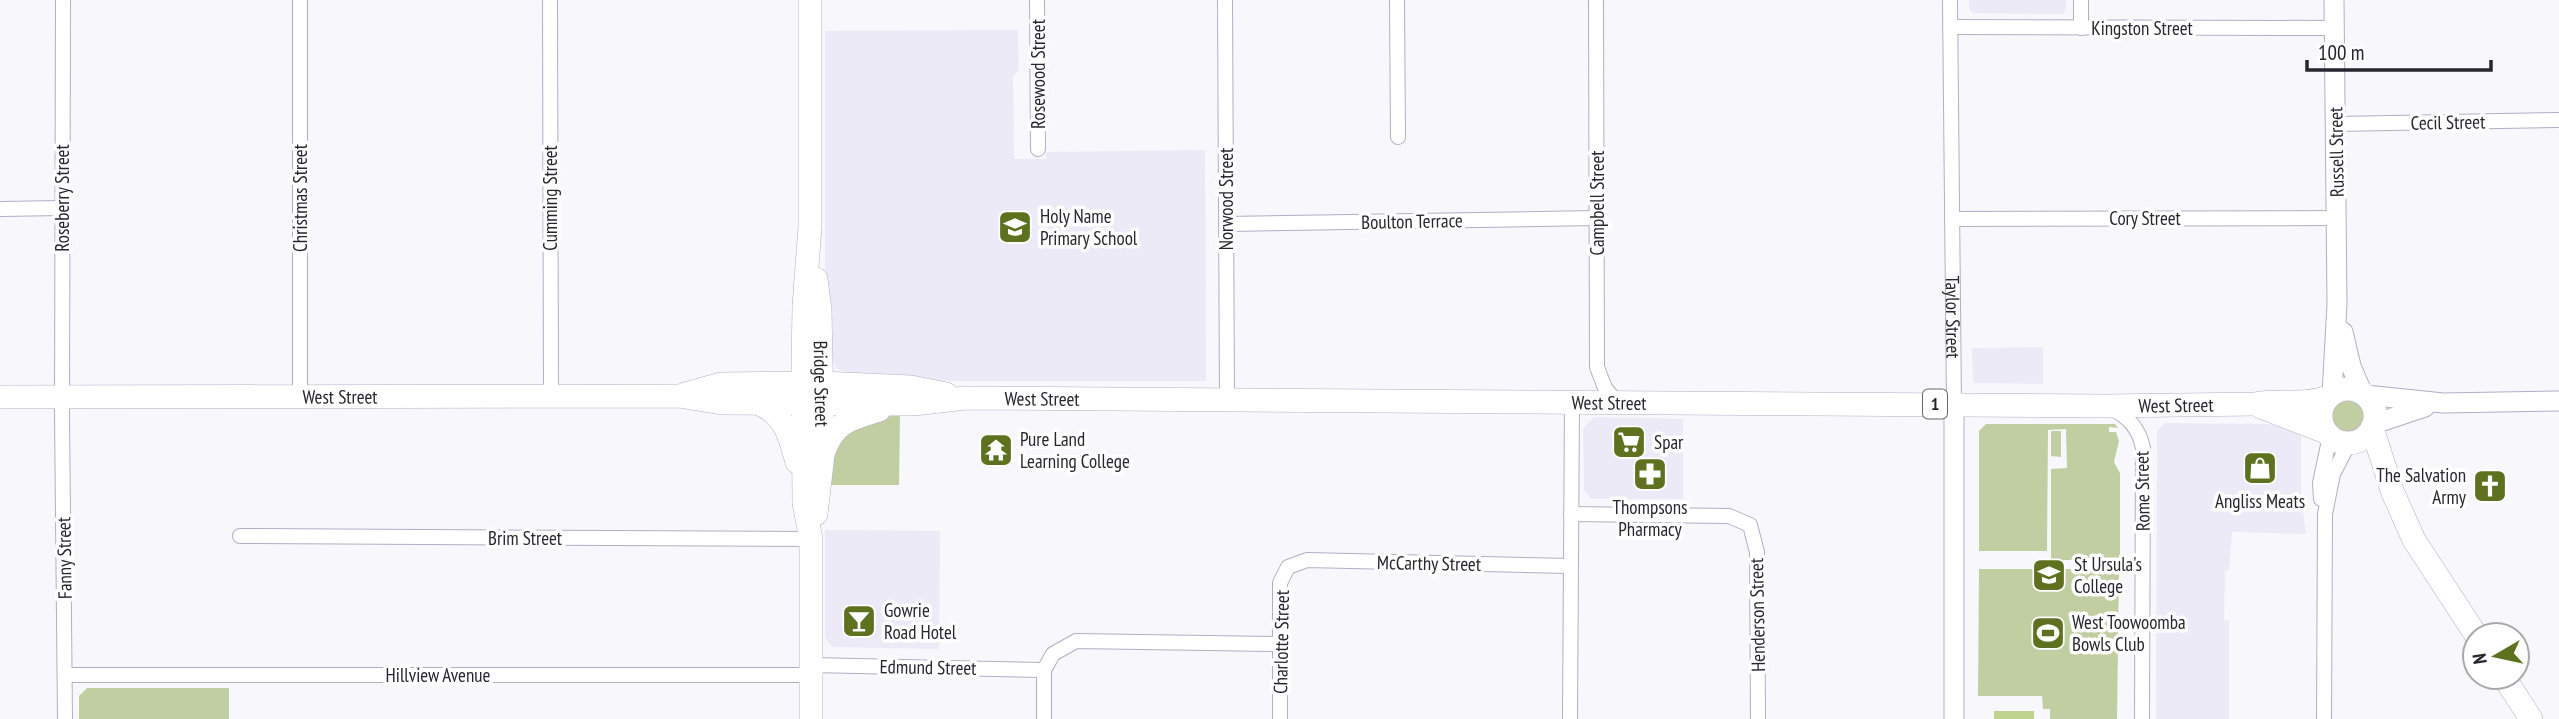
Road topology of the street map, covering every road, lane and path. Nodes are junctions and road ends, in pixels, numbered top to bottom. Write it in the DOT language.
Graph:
graph roads {
  1 [pos="63,0"];
  2 [pos="300,0"];
  3 [pos="550,0"];
  4 [pos="810,0"];
  5 [pos="1037,0"];
  6 [pos="1225,0"];
  7 [pos="1397,0"];
  8 [pos="1596,0"];
  9 [pos="1950,0"];
  10 [pos="2081,0"];
  11 [pos="2334,0"];
  12 [pos="1950,27"];
  13 [pos="2081,28"];
  14 [pos="2334,28"];
  15 [pos="2559,120"];
  16 [pos="2336,124"];
  17 [pos="1398,137"];
  18 [pos="1038,149"];
  19 [pos="61,208"];
  20 [pos="0,209"];
  21 [pos="1597,218"];
  22 [pos="2337,218"];
  23 [pos="1952,219"];
  24 [pos="1226,224"];
  25 [pos="2337,303"];
  26 [pos="813,393"];
  27 [pos="2364,394"];
  28 [pos="300,396"];
  29 [pos="551,396"];
  30 [pos="679,396"];
  31 [pos="2330,396"];
  32 [pos="0,397"];
  33 [pos="62,397"];
  34 [pos="965,398"];
  35 [pos="1227,399"];
  36 [pos="1572,401"];
  37 [pos="1616,401"];
  38 [pos="2559,401"];
  39 [pos="758,403"];
  40 [pos="2443,403"];
  41 [pos="914,404"];
  42 [pos="2255,404"];
  43 [pos="1954,405"];
  44 [pos="2106,406"];
  45 [pos="2351,434"];
  46 [pos="823,455"];
  47 [pos="804,503"];
  48 [pos="1571,514"];
  49 [pos="2325,514"];
  50 [pos="240,537"];
  51 [pos="811,539"];
  52 [pos="1570,566"];
  53 [pos="1288,567"];
  54 [pos="2467,621"];
  55 [pos="1280,644"];
  56 [pos="811,670"];
  57 [pos="1044,670"];
  58 [pos="65,675"];
  59 [pos="2513,691"];
  60 [pos="65,719"];
  61 [pos="811,719"];
  62 [pos="1044,719"];
  63 [pos="1280,719"];
  64 [pos="1570,719"];
  65 [pos="1758,719"];
  66 [pos="1954,719"];
  67 [pos="2142,719"];
  68 [pos="2324,719"];
  69 [pos="2531,719"];
  1 -- 19 [label="street, Roseberry Street"];
  2 -- 28 [label="street, Christmas Street"];
  3 -- 29 [label="street, Cumming Street"];
  4 -- 26 [label="main road, Bridge Street"];
  5 -- 18 [label="street, Rosewood Street"];
  6 -- 24 [label="street, Norwood Street"];
  7 -- 17 [label="street"];
  8 -- 21 [label="street, Campbell Street"];
  9 -- 12 [label="street, Taylor Street"];
  10 -- 13 [label="street"];
  11 -- 14 [label="main road, Russell Street"];
  12 -- 13 [label="street, Kingston Street"];
  12 -- 23 [label="street, Taylor Street"];
  13 -- 14 [label="street, Kingston Street"];
  14 -- 16 [label="main road, Russell Street"];
  15 -- 16 [label="street, Cecil Street"];
  16 -- 22 [label="main road, Russell Street"];
  19 -- 20 [label="street"];
  19 -- 33 [label="street, Roseberry Street"];
  21 -- 24 [label="street, Boulton Terrace"];
  21 -- 37 [label="street, Campbell Street"];
  22 -- 23 [label="street, Cory Street"];
  22 -- 25 [label="main road, Russell Street"];
  23 -- 43 [label="street, Taylor Street"];
  24 -- 35 [label="street, Norwood Street"];
  25 -- 27 [label="main road, Russell Street"];
  25 -- 31 [label="main road, Russell Street"];
  26 -- 30 [label="main road, West Street"];
  26 -- 34 [label="main road, West Street"];
  26 -- 39 [label="main road, West Street"];
  26 -- 41 [label="main road, West Street"];
  26 -- 46 [label="main road, Bridge Street"];
  26 -- 47 [label="main road, Bridge Street"];
  27 -- 31 [label="main road, 1"];
  27 -- 40 [label="main road, 1"];
  27 -- 45 [label="main road"];
  28 -- 29 [label="main road, West Street"];
  28 -- 33 [label="main road, West Street"];
  29 -- 30 [label="main road, West Street"];
  30 -- 39 [label="main road, West Street"];
  31 -- 42 [label="main road, West Street / 1"];
  31 -- 45 [label="main road"];
  32 -- 33 [label="main road, West Street"];
  33 -- 58 [label="street, Fanny Street"];
  34 -- 35 [label="main road, West Street"];
  34 -- 41 [label="main road, West Street"];
  35 -- 36 [label="main road, West Street"];
  36 -- 37 [label="main road, West Street"];
  36 -- 48 [label="street"];
  37 -- 43 [label="main road, West Street / 1"];
  38 -- 40 [label="main road, 1"];
  39 -- 47 [label="main road"];
  40 -- 45 [label="main road, 1"];
  41 -- 46 [label="main road"];
  42 -- 44 [label="main road, West Street / 1"];
  42 -- 45 [label="main road, West Street / 1"];
  43 -- 44 [label="main road, West Street / 1"];
  43 -- 66 [label="main road, Taylor Street"];
  44 -- 67 [label="street, Rome Street"];
  45 -- 49 [label="street"];
  45 -- 49 [label="street"];
  45 -- 54 [label="main road"];
  46 -- 51 [label="main road, Bridge Street"];
  47 -- 51 [label="main road, Bridge Street"];
  48 -- 52 [label="street"];
  48 -- 65 [label="street, Henderson Street"];
  49 -- 68 [label="street"];
  50 -- 51 [label="street, Brim Street"];
  51 -- 56 [label="main road, Bridge Street"];
  52 -- 53 [label="street, McCarthy Street"];
  52 -- 64 [label="street"];
  53 -- 55 [label="street, Charlotte Street"];
  55 -- 57 [label="street"];
  55 -- 63 [label="street, Charlotte Street"];
  56 -- 57 [label="street, Edmund Street"];
  56 -- 58 [label="street, Hillview Avenue"];
  56 -- 61 [label="main road, Bridge Street"];
  57 -- 62 [label="street"];
  58 -- 60 [label="street, Fanny Street"];
  59 -- 69 [label="main road"];
}
